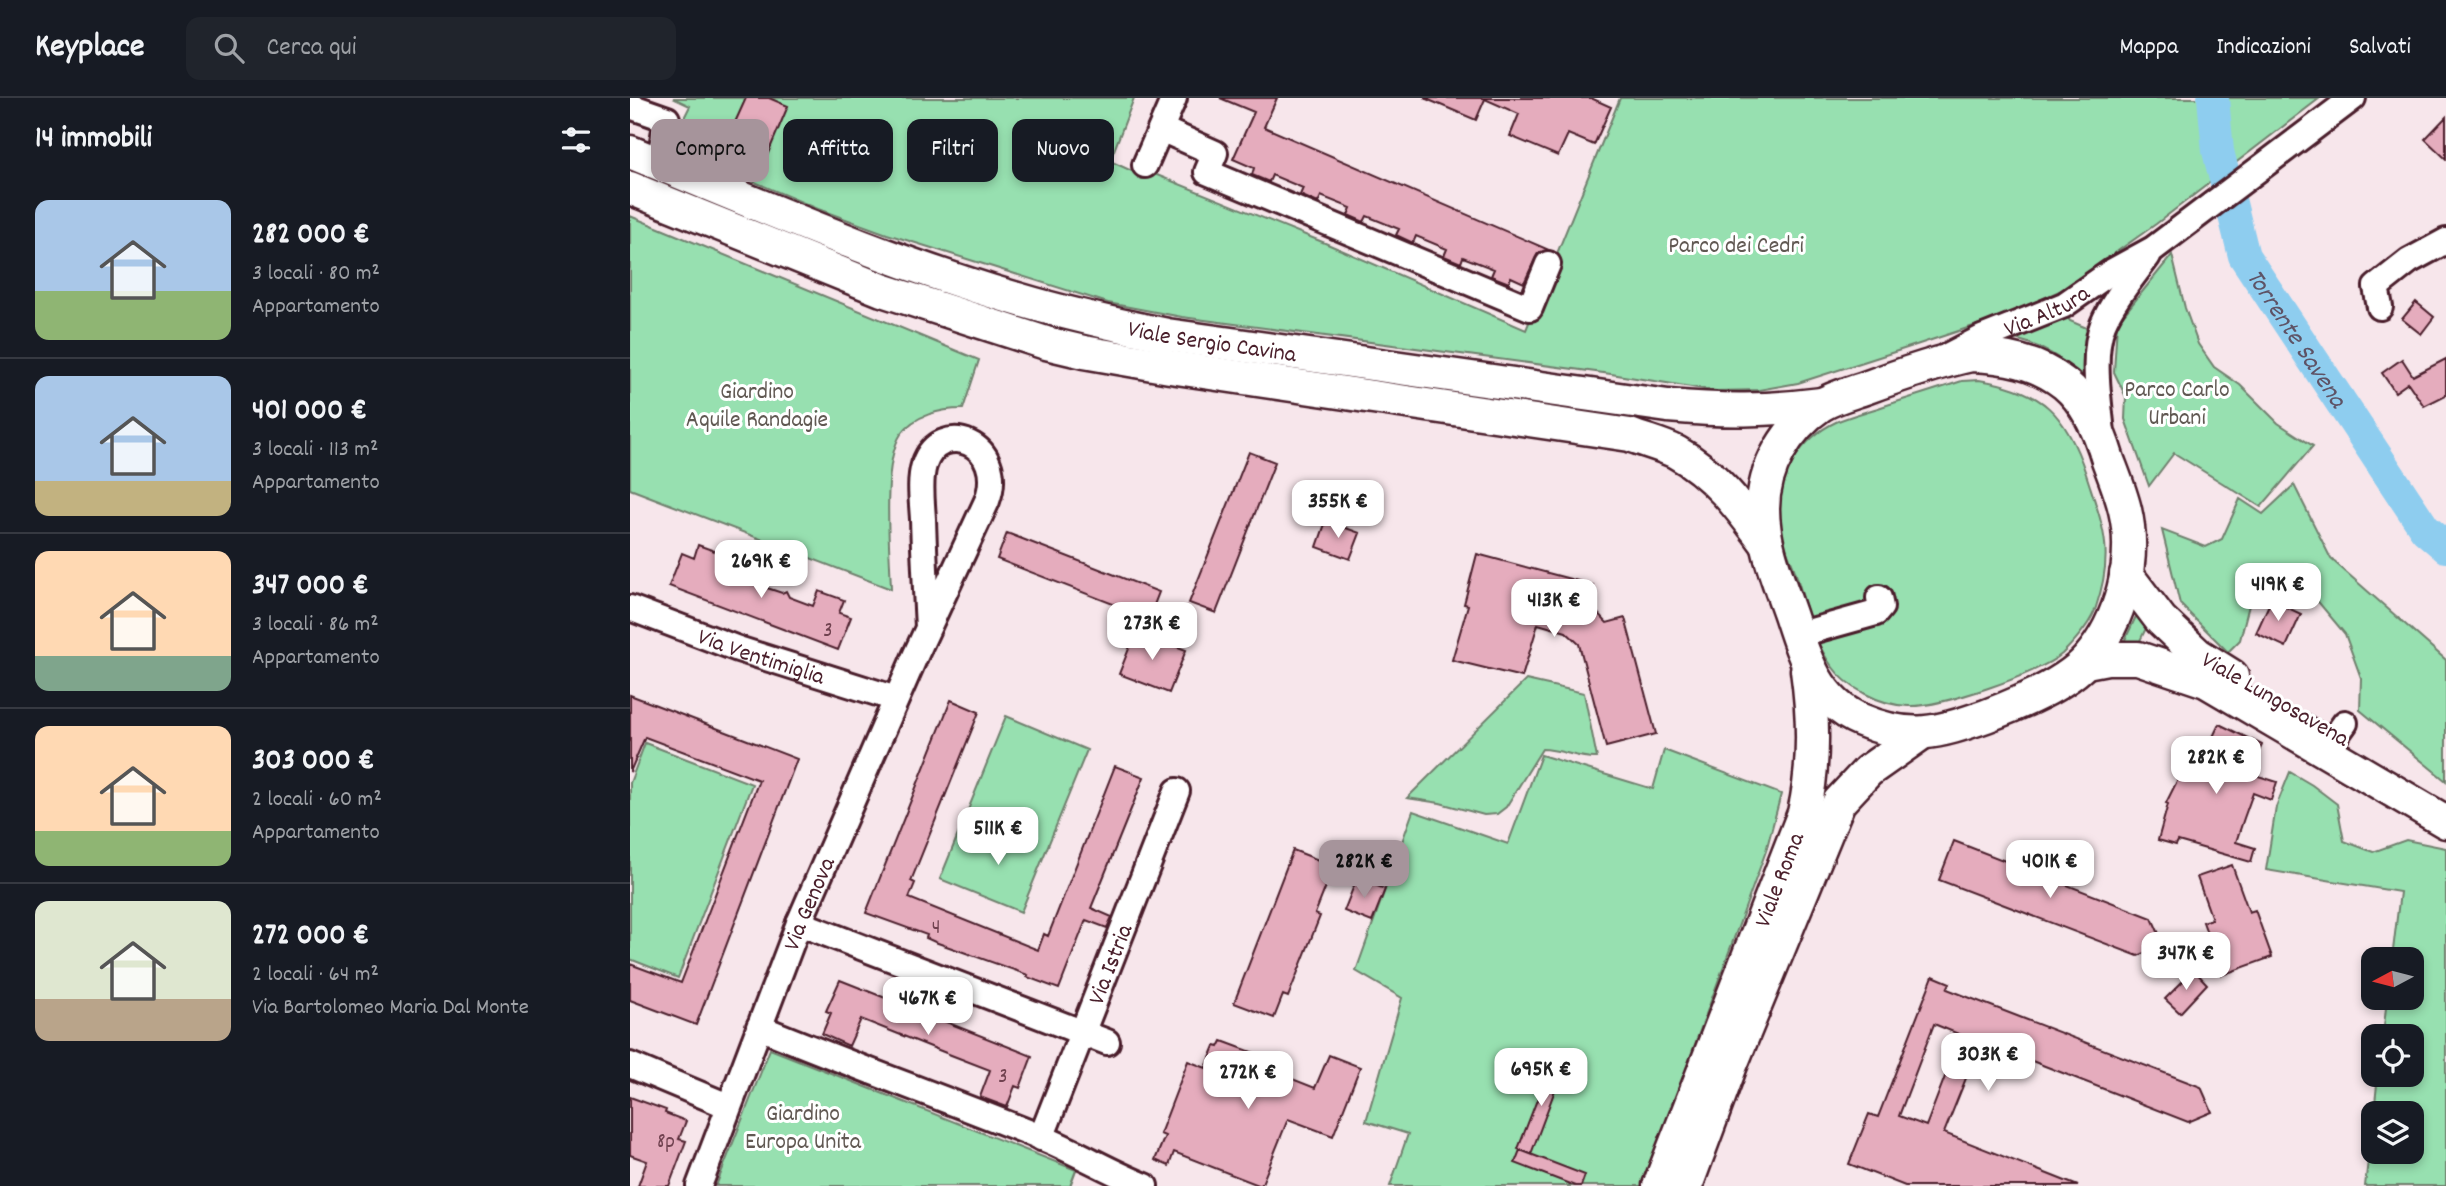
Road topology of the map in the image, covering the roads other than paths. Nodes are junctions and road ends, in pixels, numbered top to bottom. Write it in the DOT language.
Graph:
graph roads {
  1 [pos="1174,98"];
  2 [pos="2353,98"];
  3 [pos="630,106"];
  4 [pos="664,119"];
  5 [pos="1160,129"];
  6 [pos="630,152"];
  7 [pos="651,161"];
  8 [pos="1145,165"];
  9 [pos="703,182"];
  10 [pos="630,188"];
  11 [pos="2446,241"];
  12 [pos="2153,249"];
  13 [pos="1548,264"];
  14 [pos="2380,307"];
  15 [pos="1932,363"];
  16 [pos="1822,404"];
  17 [pos="2102,440"];
  18 [pos="1767,544"];
  19 [pos="2126,574"];
  20 [pos="1879,598"];
  21 [pos="630,608"];
  22 [pos="928,626"];
  23 [pos="1797,635"];
  24 [pos="2086,662"];
  25 [pos="1807,666"];
  26 [pos="896,699"];
  27 [pos="2242,701"];
  28 [pos="2342,728"];
  29 [pos="1922,733"];
  30 [pos="1177,791"];
  31 [pos="2446,798"];
  32 [pos="2400,802"];
  33 [pos="2446,806"];
  34 [pos="2446,822"];
  35 [pos="799,923"];
  36 [pos="759,1027"];
  37 [pos="1082,1032"];
  38 [pos="1107,1042"];
  39 [pos="630,1065"];
  40 [pos="1709,1088"];
  41 [pos="728,1106"];
  42 [pos="1041,1138"];
  43 [pos="1103,1178"];
  44 [pos="699,1186"];
  45 [pos="1145,1186"];
  46 [pos="1660,1186"];
  47 [pos="1686,1186"];
  1 -- 5 [label="street"];
  2 -- 12 [label="street, Via Altura"];
  3 -- 4 [label="street"];
  5 -- 8 [label="street"];
  5 -- 13 [label="street"];
  6 -- 7 [label="main road, Viale Sergio Cavina"];
  9 -- 16 [label="main road, Viale Sergio Cavina"];
  10 -- 18 [label="main road, Viale Sergio Cavina"];
  11 -- 14 [label="street"];
  12 -- 15 [label="street, Via Altura"];
  12 -- 17 [label="street, Via Altura"];
  15 -- 16 [label="main road"];
  15 -- 17 [label="main road"];
  16 -- 18 [label="main road"];
  17 -- 19 [label="main road"];
  18 -- 23 [label="main road"];
  19 -- 24 [label="main road"];
  19 -- 28 [label="main road, Viale Lungosavena"];
  20 -- 23 [label="street"];
  21 -- 26 [label="street, Via Ventimiglia"];
  22 -- 22 [label="street, Via Genova"];
  22 -- 26 [label="street, Via Genova"];
  23 -- 25 [label="main road"];
  24 -- 27 [label="main road, Viale Lungosavena"];
  24 -- 29 [label="main road"];
  25 -- 29 [label="main road"];
  25 -- 40 [label="main road, Viale Roma"];
  26 -- 35 [label="street, Via Genova"];
  27 -- 28 [label="street"];
  27 -- 32 [label="main road, Viale Lungosavena"];
  28 -- 31 [label="main road, Viale Lungosavena"];
  29 -- 40 [label="main road, Viale Roma"];
  30 -- 37 [label="street, Via Istria"];
  32 -- 33 [label="street"];
  32 -- 34 [label="main road, Viale Lungosavena"];
  35 -- 36 [label="street, Via Genova"];
  35 -- 37 [label="street"];
  36 -- 41 [label="street, Via Genova"];
  36 -- 42 [label="street"];
  37 -- 38 [label="street"];
  37 -- 42 [label="street, Via Istria"];
  39 -- 41 [label="street"];
  40 -- 46 [label="main road, Viale Roma"];
  40 -- 47 [label="main road, Viale Roma"];
  41 -- 44 [label="street, Via Genova"];
  42 -- 43 [label="street"];
  43 -- 45 [label="street"];
}
